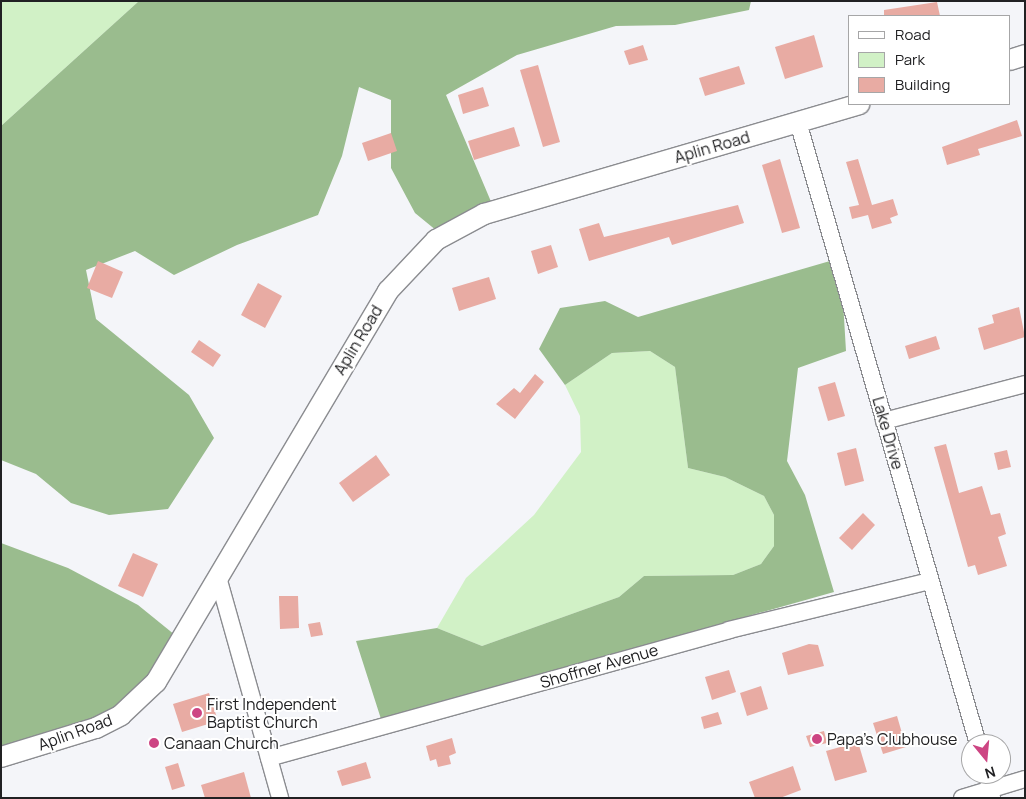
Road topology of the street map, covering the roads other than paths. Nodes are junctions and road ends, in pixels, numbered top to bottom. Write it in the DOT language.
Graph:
graph roads {
  1 [pos="1025,55"];
  2 [pos="1011,60"];
  3 [pos="856,105"];
  4 [pos="798,122"];
  5 [pos="1025,384"];
  6 [pos="884,421"];
  7 [pos="218,577"];
  8 [pos="930,581"];
  9 [pos="975,734"];
  10 [pos="1,757"];
  11 [pos="269,758"];
  12 [pos="1025,779"];
  13 [pos="990,787"];
  14 [pos="280,798"];
  15 [pos="962,798"];
  1 -- 2 [label="street"];
  3 -- 4 [label="street, Aplin Road"];
  4 -- 6 [label="street, Lake Drive"];
  4 -- 7 [label="street, Aplin Road"];
  5 -- 6 [label="street"];
  6 -- 8 [label="street, Lake Drive"];
  7 -- 10 [label="street, Aplin Road"];
  7 -- 11 [label="street"];
  8 -- 9 [label="street, Lake Drive"];
  8 -- 11 [label="street, Shoffner Avenue"];
  11 -- 14 [label="street"];
  12 -- 13 [label="street"];
  13 -- 15 [label="street"];
}
